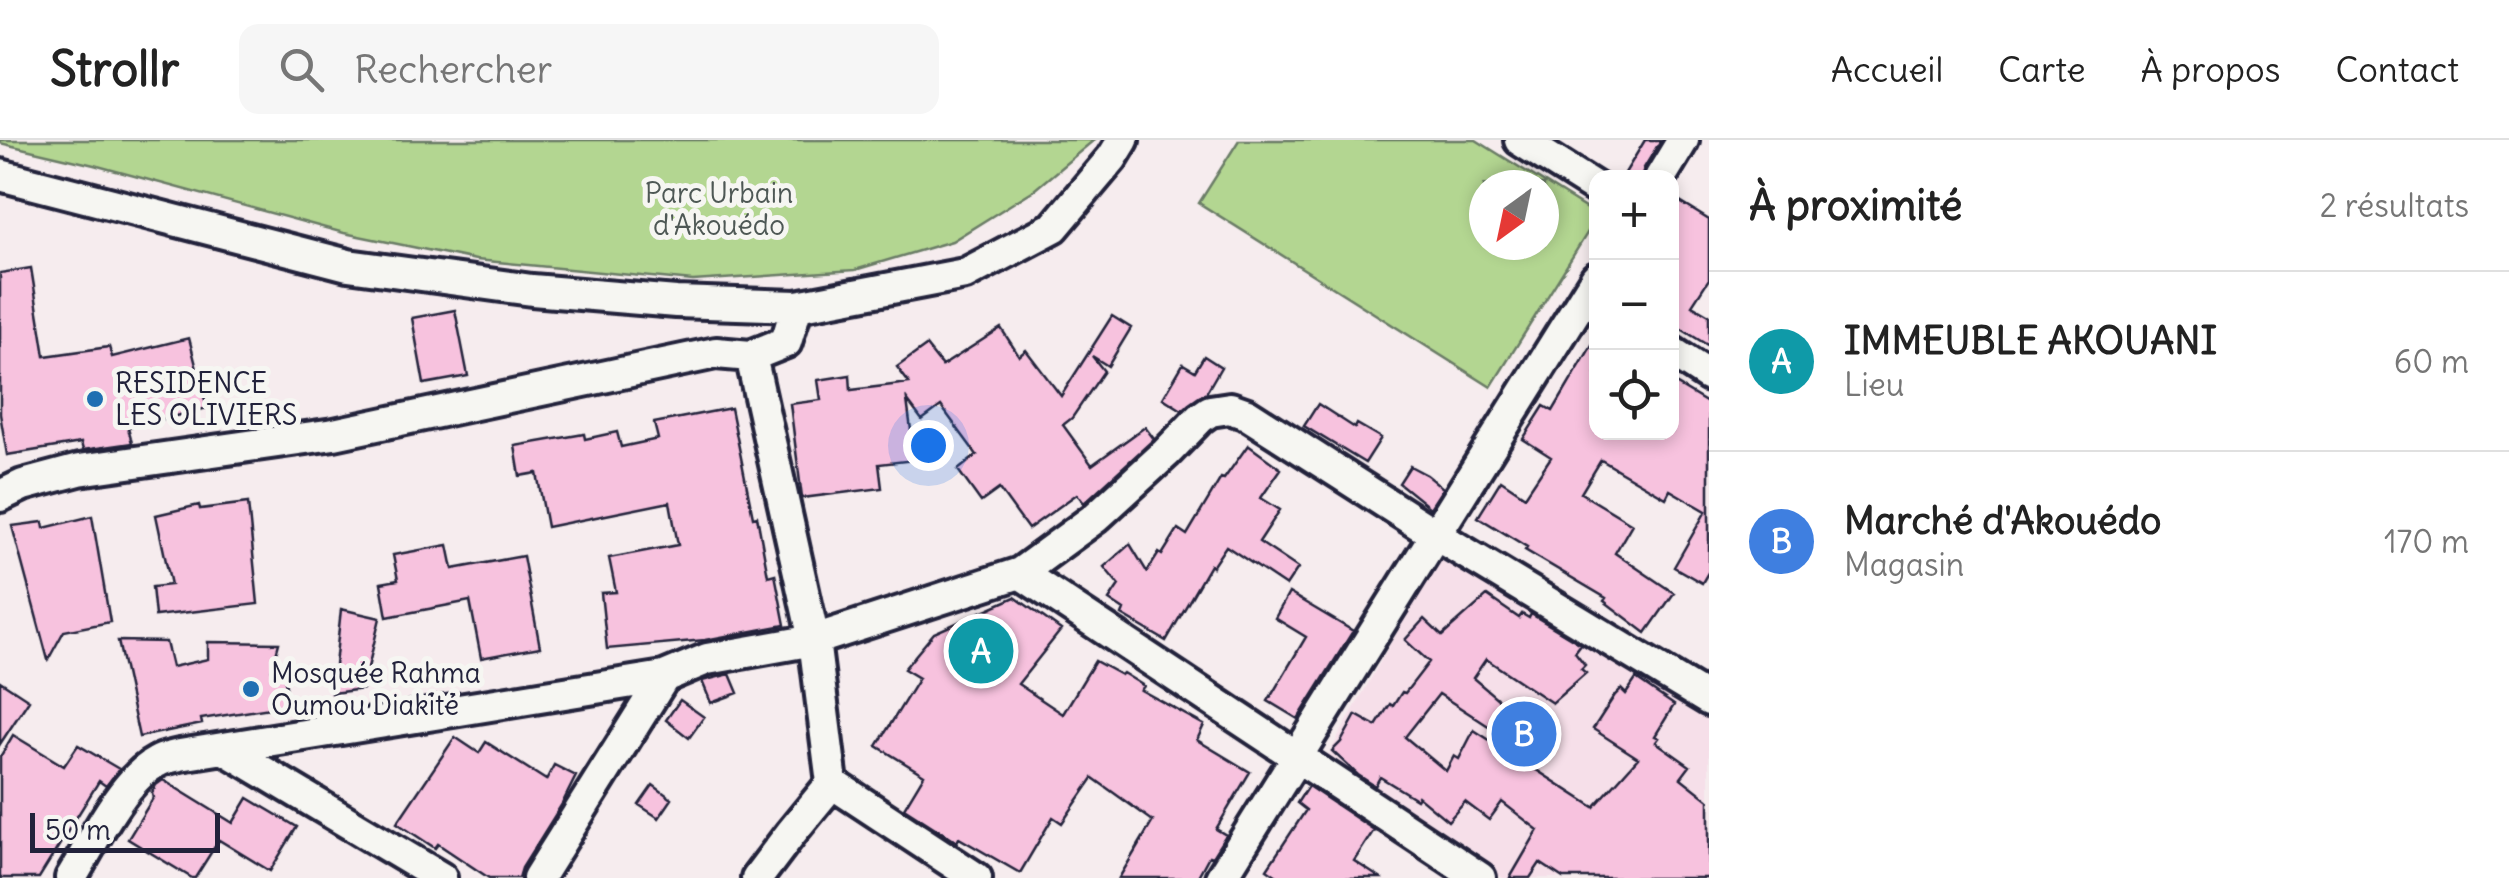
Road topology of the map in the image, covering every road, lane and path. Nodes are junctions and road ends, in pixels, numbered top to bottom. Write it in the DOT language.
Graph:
graph roads {
  1 [pos="1123,140"];
  2 [pos="1520,140"];
  3 [pos="1683,140"];
  4 [pos="1665,170"];
  5 [pos="0,175"];
  6 [pos="1589,184"];
  7 [pos="1589,299"];
  8 [pos="796,306"];
  9 [pos="751,356"];
  10 [pos="1679,357"];
  11 [pos="1709,376"];
  12 [pos="0,496"];
  13 [pos="1436,535"];
  14 [pos="1020,573"];
  15 [pos="814,640"];
  16 [pos="664,677"];
  17 [pos="1709,700"];
  18 [pos="225,749"];
  19 [pos="1297,757"];
  20 [pos="832,784"];
  21 [pos="71,878"];
  22 [pos="440,878"];
  23 [pos="538,878"];
  24 [pos="758,878"];
  25 [pos="976,878"];
  26 [pos="1221,878"];
  27 [pos="1480,878"];
  1 -- 8 [label="street"];
  2 -- 6 [label="street"];
  3 -- 4 [label="street"];
  5 -- 8 [label="street"];
  7 -- 13 [label="street"];
  8 -- 9 [label="street"];
  9 -- 12 [label="street"];
  9 -- 15 [label="street"];
  10 -- 11 [label="street"];
  13 -- 14 [label="street"];
  13 -- 17 [label="street"];
  13 -- 19 [label="street"];
  14 -- 15 [label="street"];
  14 -- 19 [label="street"];
  15 -- 16 [label="street"];
  15 -- 20 [label="street"];
  16 -- 18 [label="street"];
  16 -- 23 [label="street"];
  18 -- 21 [label="street"];
  18 -- 22 [label="street"];
  19 -- 26 [label="street"];
  19 -- 27 [label="street"];
  20 -- 24 [label="street"];
  20 -- 25 [label="street"];
}
